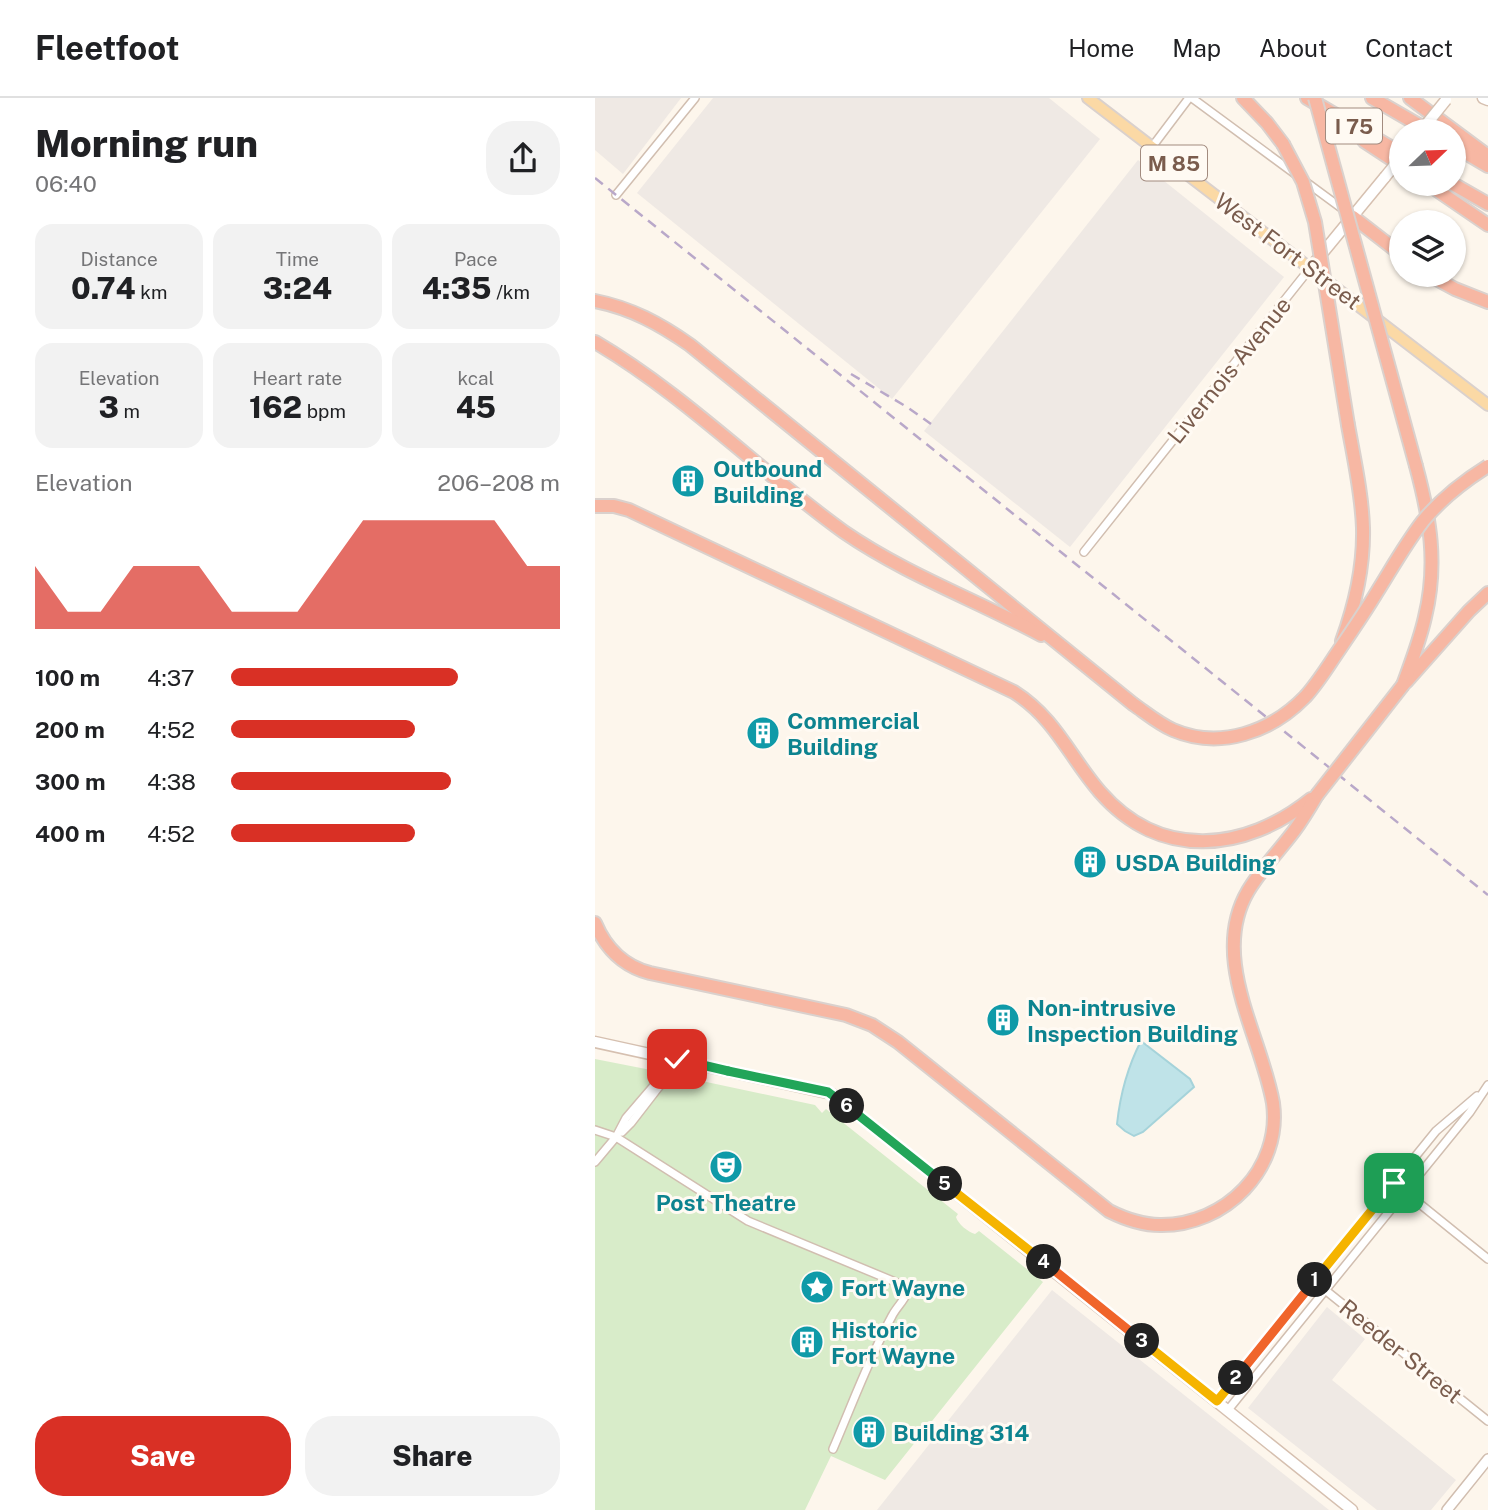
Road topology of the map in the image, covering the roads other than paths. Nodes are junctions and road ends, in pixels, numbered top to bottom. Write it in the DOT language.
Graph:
graph roads {
  1 [pos="695,98"];
  2 [pos="1088,98"];
  3 [pos="1191,98"];
  4 [pos="1243,98"];
  5 [pos="1307,98"];
  6 [pos="1372,98"];
  7 [pos="1410,98"];
  8 [pos="1447,99"];
  9 [pos="1317,102"];
  10 [pos="1408,119"];
  11 [pos="1431,119"];
  12 [pos="1152,147"];
  13 [pos="1389,147"];
  14 [pos="1467,154"];
  15 [pos="1488,156"];
  16 [pos="1389,157"];
  17 [pos="1488,166"];
  18 [pos="1389,172"];
  19 [pos="1467,192"];
  20 [pos="616,195"];
  21 [pos="1445,196"];
  22 [pos="1488,204"];
  23 [pos="1353,217"];
  24 [pos="1488,225"];
  25 [pos="1389,245"];
  26 [pos="1311,268"];
  27 [pos="1451,287"];
  28 [pos="595,301"];
  29 [pos="1488,302"];
  30 [pos="595,342"];
  31 [pos="1488,405"];
  32 [pos="1488,466"];
  33 [pos="595,506"];
  34 [pos="1084,552"];
  35 [pos="1488,593"];
  36 [pos="1069,650"];
  37 [pos="1338,651"];
  38 [pos="1403,685"];
  39 [pos="1317,795"];
  40 [pos="595,923"];
  41 [pos="595,1042"];
  42 [pos="677,1059"];
  43 [pos="1486,1091"];
  44 [pos="595,1130"];
  45 [pos="616,1137"];
  46 [pos="595,1162"];
  47 [pos="1394,1183"];
  48 [pos="1405,1192"];
  49 [pos="1488,1258"];
  50 [pos="1314,1281"];
  51 [pos="1325,1290"];
  52 [pos="1217,1401"];
  53 [pos="1228,1410"];
  54 [pos="1488,1421"];
  55 [pos="833,1449"];
  56 [pos="1488,1459"];
  57 [pos="1352,1510"];
  58 [pos="1447,1510"];
  1 -- 20 [label="street"];
  2 -- 12 [label="main road, West Fort Street / M 85"];
  3 -- 12 [label="street"];
  3 -- 23 [label="street"];
  4 -- 37 [label="highway, bridge"];
  5 -- 9 [label="highway, I 75"];
  6 -- 10 [label="highway, I 75"];
  7 -- 15 [label="highway"];
  8 -- 11 [label="main road, bridge"];
  9 -- 13 [label="highway, I 75"];
  9 -- 16 [label="highway"];
  9 -- 38 [label="highway, bridge"];
  12 -- 26 [label="main road, West Fort Street / M 85"];
  14 -- 17 [label="highway"];
  18 -- 23 [label="main road, Livernois Avenue, bridge"];
  19 -- 22 [label="highway"];
  21 -- 24 [label="highway"];
  23 -- 25 [label="highway"];
  23 -- 26 [label="main road, Livernois Avenue"];
  26 -- 31 [label="main road, West Fort Street / M 85"];
  26 -- 34 [label="street, Livernois Avenue"];
  27 -- 29 [label="highway"];
  28 -- 36 [label="highway"];
  30 -- 36 [label="highway"];
  32 -- 37 [label="highway, bridge"];
  33 -- 39 [label="highway"];
  35 -- 38 [label="highway"];
  36 -- 37 [label="highway, bridge"];
  38 -- 39 [label="highway, bridge"];
  39 -- 40 [label="highway"];
  41 -- 42 [label="main road"];
  42 -- 45 [label="street"];
  42 -- 52 [label="main road"];
  43 -- 47 [label="street"];
  43 -- 48 [label="street"];
  44 -- 45 [label="street"];
  45 -- 46 [label="street"];
  45 -- 55 [label="street"];
  47 -- 48 [label="street"];
  47 -- 50 [label="street"];
  48 -- 49 [label="street"];
  48 -- 51 [label="street"];
  50 -- 51 [label="street, Reeder Street"];
  50 -- 52 [label="street"];
  51 -- 53 [label="street"];
  51 -- 54 [label="street, Reeder Street"];
  52 -- 53 [label="main road"];
  53 -- 57 [label="main road"];
  56 -- 58 [label="street"];
}
